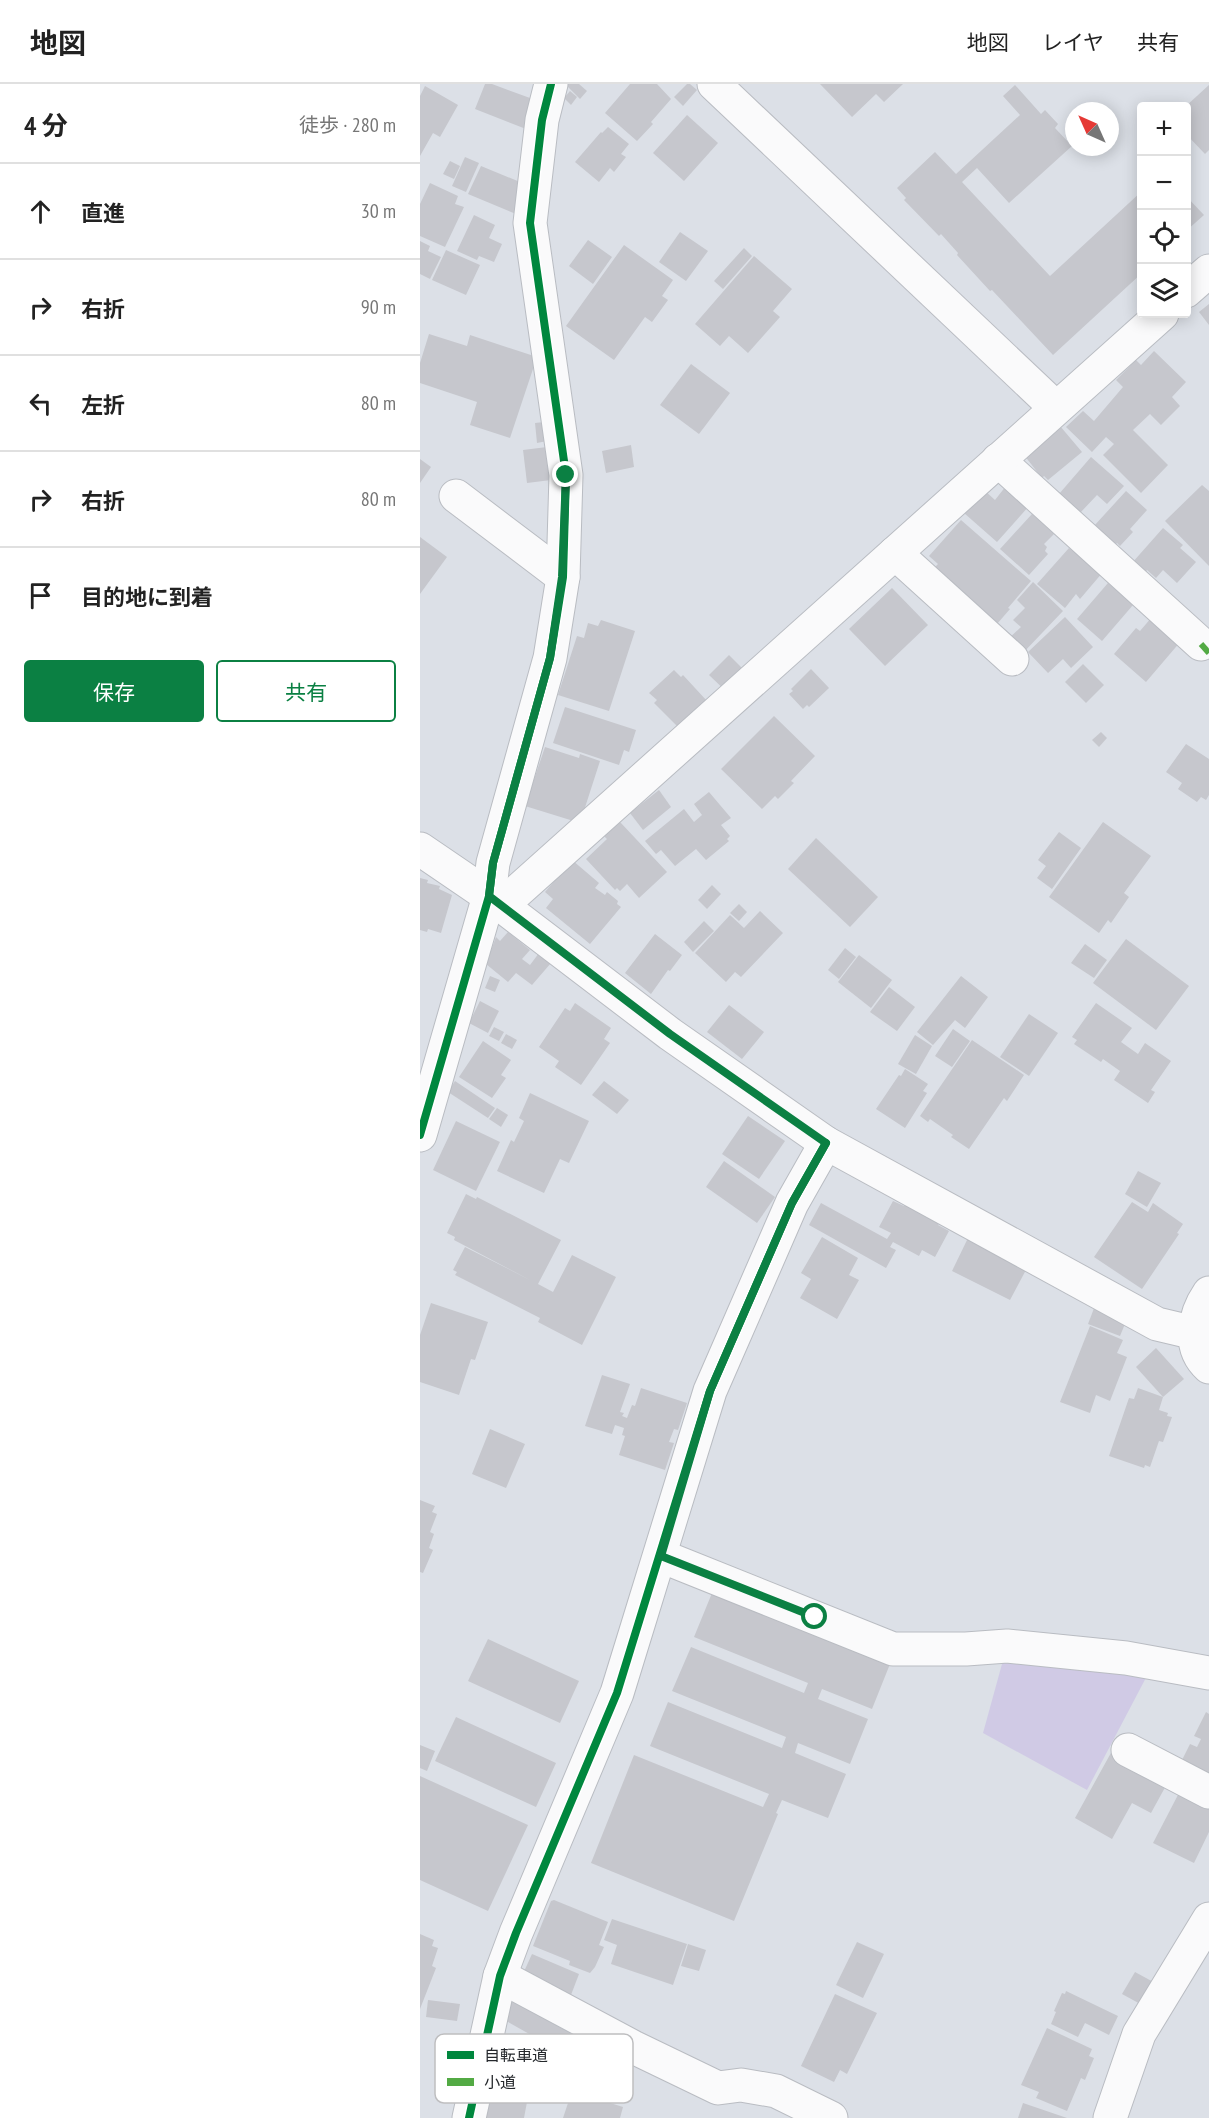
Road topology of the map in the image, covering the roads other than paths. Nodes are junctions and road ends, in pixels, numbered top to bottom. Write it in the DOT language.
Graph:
graph roads {
  1 [pos="551,84"];
  2 [pos="714,84"];
  3 [pos="1209,271"];
  4 [pos="1191,287"];
  5 [pos="1157,318"];
  6 [pos="1056,408"];
  7 [pos="998,460"];
  8 [pos="456,496"];
  9 [pos="895,553"];
  10 [pos="562,577"];
  11 [pos="1201,644"];
  12 [pos="1012,659"];
  13 [pos="420,849"];
  14 [pos="495,901"];
  15 [pos="428,1078"];
  16 [pos="420,1135"];
  17 [pos="826,1143"];
  18 [pos="1209,1293"];
  19 [pos="1195,1333"];
  20 [pos="1209,1367"];
  21 [pos="661,1556"];
  22 [pos="1209,1673"];
  23 [pos="1128,1750"];
  24 [pos="1209,1792"];
  25 [pos="1209,1919"];
  26 [pos="500,1976"];
  27 [pos="487,2034"];
  28 [pos="607,2034"];
  29 [pos="633,2048"];
  30 [pos="472,2103"];
  31 [pos="469,2118"];
  32 [pos="831,2118"];
  33 [pos="1110,2118"];
  1 -- 10 [label="street"];
  2 -- 6 [label="street"];
  3 -- 4 [label="street"];
  5 -- 6 [label="street"];
  6 -- 7 [label="street"];
  7 -- 9 [label="street"];
  7 -- 11 [label="street"];
  8 -- 10 [label="street"];
  9 -- 12 [label="street"];
  9 -- 14 [label="street"];
  10 -- 14 [label="street"];
  13 -- 14 [label="street"];
  14 -- 15 [label="street"];
  14 -- 17 [label="street"];
  15 -- 16 [label="street"];
  17 -- 19 [label="street"];
  17 -- 21 [label="street"];
  18 -- 19 [label="street"];
  19 -- 20 [label="street"];
  21 -- 22 [label="street"];
  21 -- 26 [label="street"];
  23 -- 24 [label="street"];
  25 -- 33 [label="street"];
  26 -- 27 [label="street"];
  26 -- 28 [label="street"];
  29 -- 32 [label="street"];
  30 -- 31 [label="street"];
}
